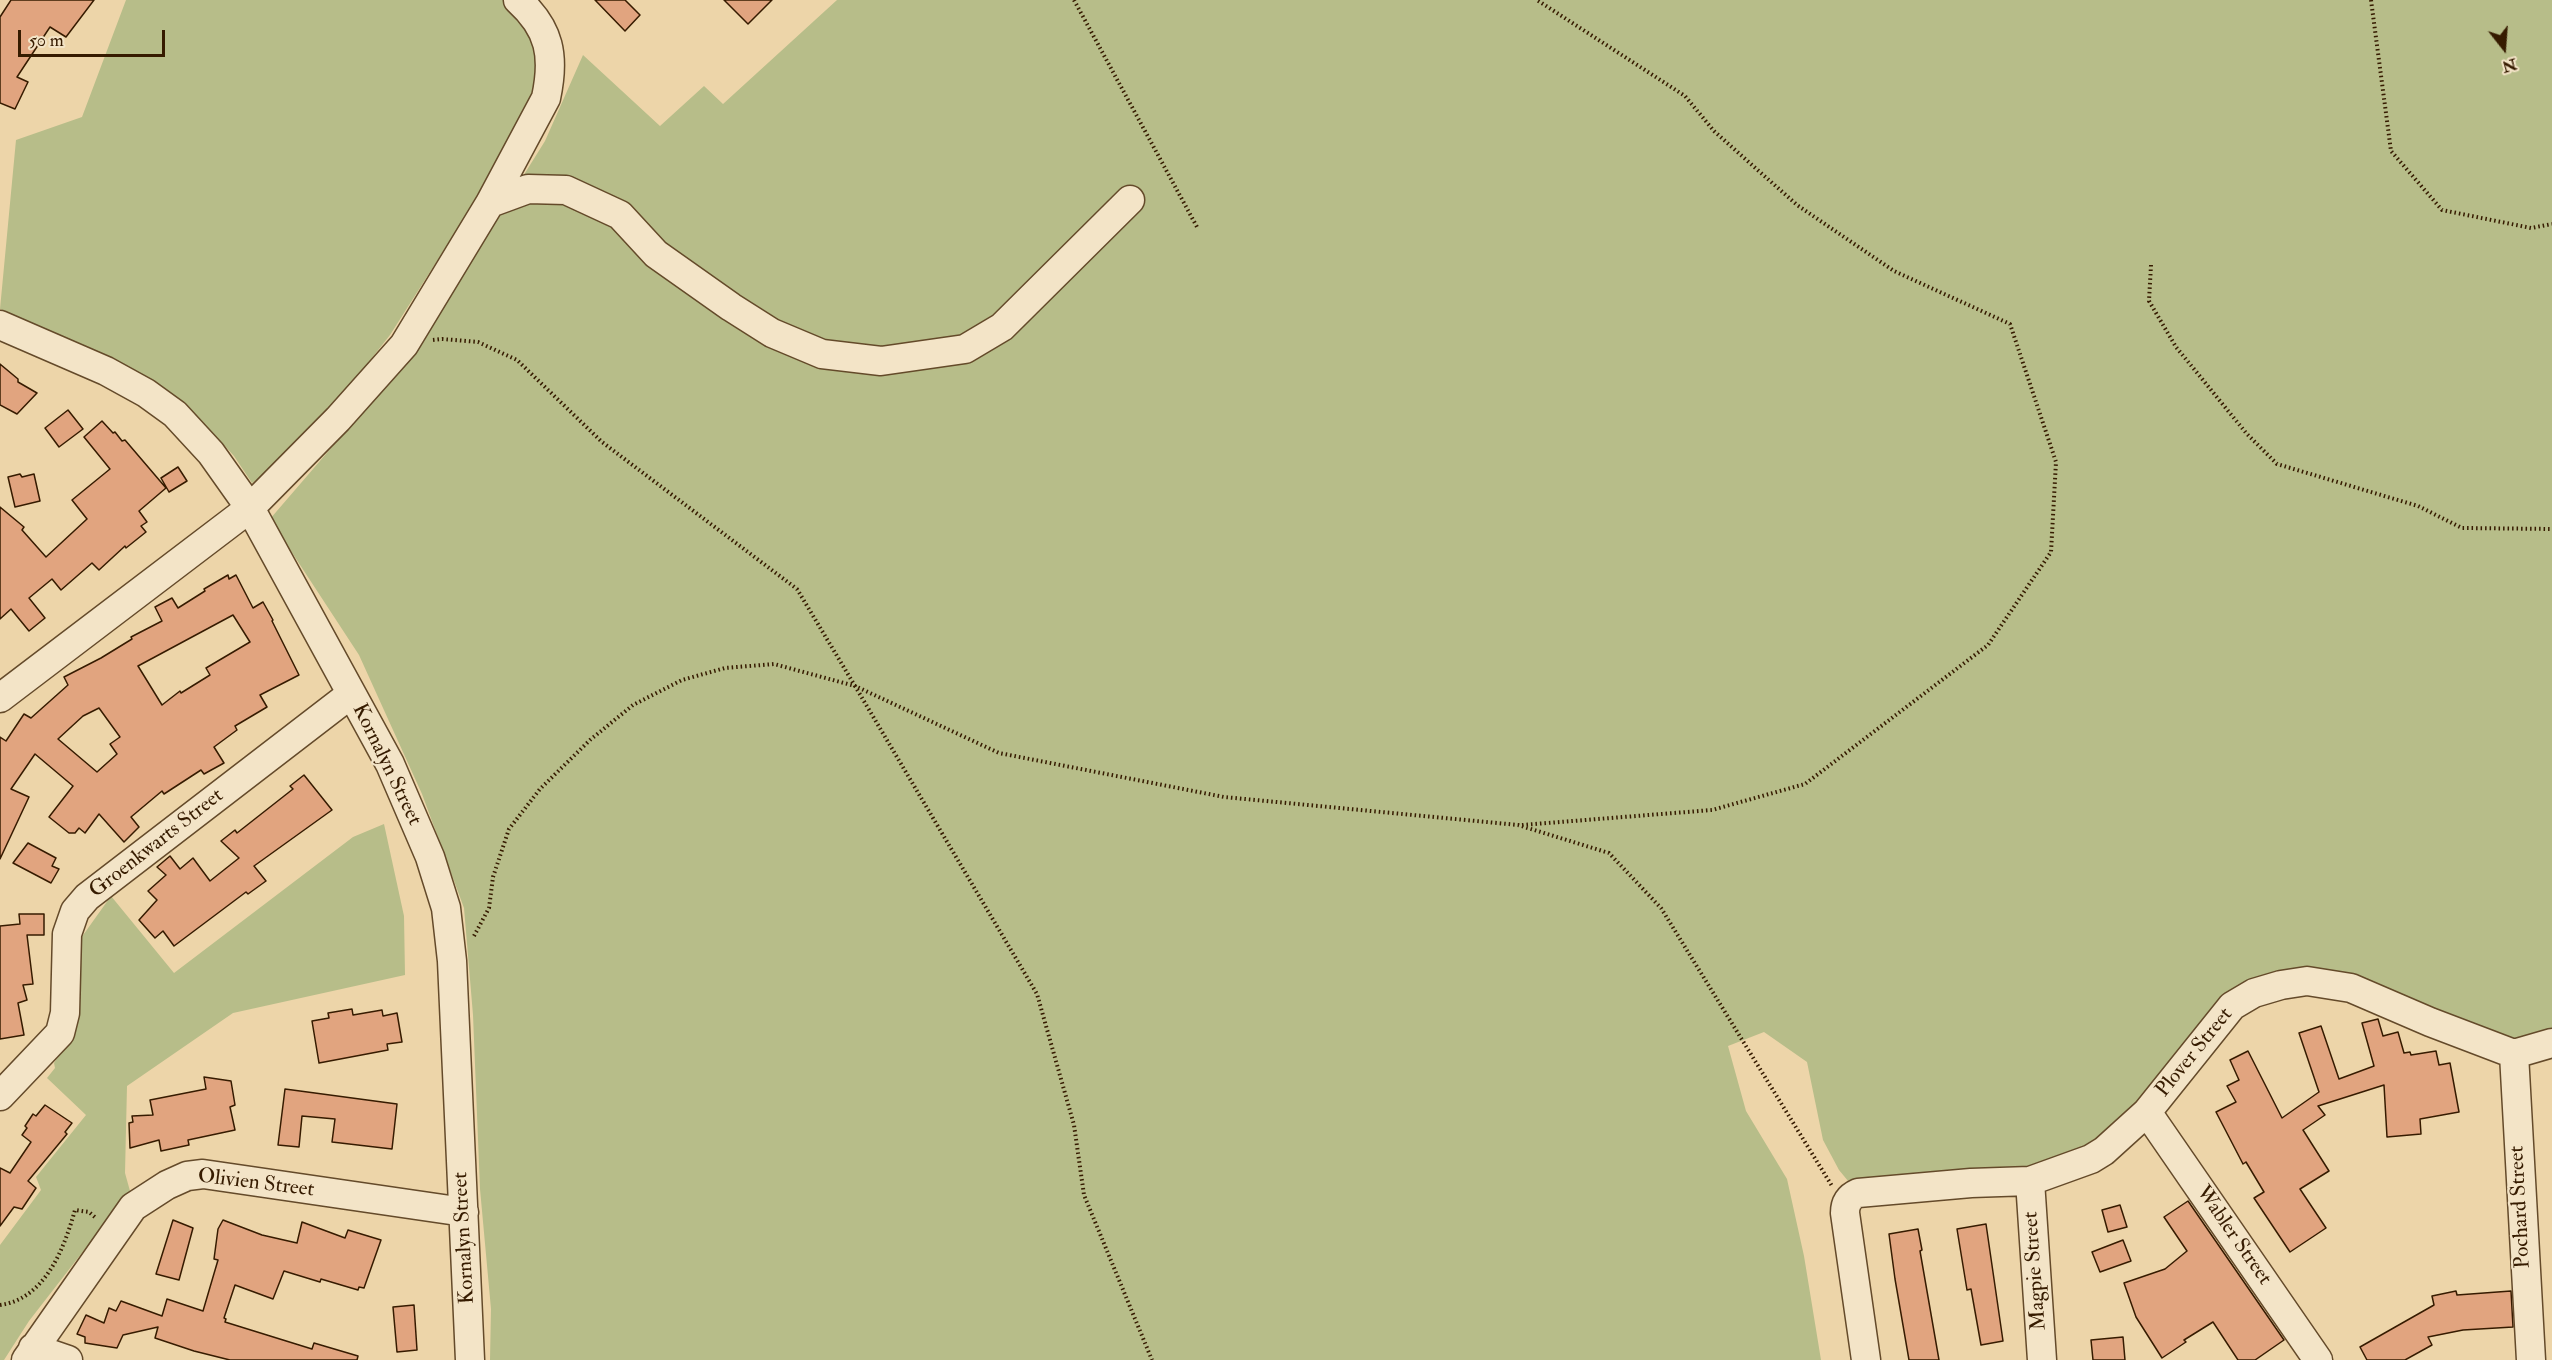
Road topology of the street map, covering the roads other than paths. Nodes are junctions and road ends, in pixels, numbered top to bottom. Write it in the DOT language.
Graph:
graph roads {
  1 [pos="518,0"];
  2 [pos="1130,200"];
  3 [pos="490,203"];
  4 [pos="0,325"];
  5 [pos="250,508"];
  6 [pos="351,694"];
  7 [pos="0,698"];
  8 [pos="2552,1043"];
  9 [pos="2514,1054"];
  10 [pos="0,1096"];
  11 [pos="2147,1112"];
  12 [pos="2030,1181"];
  13 [pos="464,1212"];
  14 [pos="29,1354"];
  15 [pos="68,1360"];
  16 [pos="470,1360"];
  17 [pos="1866,1360"];
  18 [pos="2042,1360"];
  19 [pos="2318,1360"];
  20 [pos="2530,1360"];
  1 -- 3 [label="street"];
  2 -- 3 [label="street"];
  3 -- 5 [label="street"];
  4 -- 5 [label="street, Kornalyn Street"];
  5 -- 6 [label="street, Kornalyn Street"];
  5 -- 7 [label="street"];
  6 -- 10 [label="street, Groenkwarts Street"];
  6 -- 13 [label="street, Kornalyn Street"];
  8 -- 9 [label="street"];
  9 -- 11 [label="street, Plover Street"];
  9 -- 20 [label="street, Pochard Street"];
  11 -- 12 [label="street, Plover Street"];
  11 -- 19 [label="street, Wabler Street"];
  12 -- 17 [label="street, Plover Street"];
  12 -- 18 [label="street, Magpie Street"];
  13 -- 14 [label="street, Olivien Street"];
  13 -- 16 [label="street, Kornalyn Street"];
  14 -- 15 [label="street"];
}
